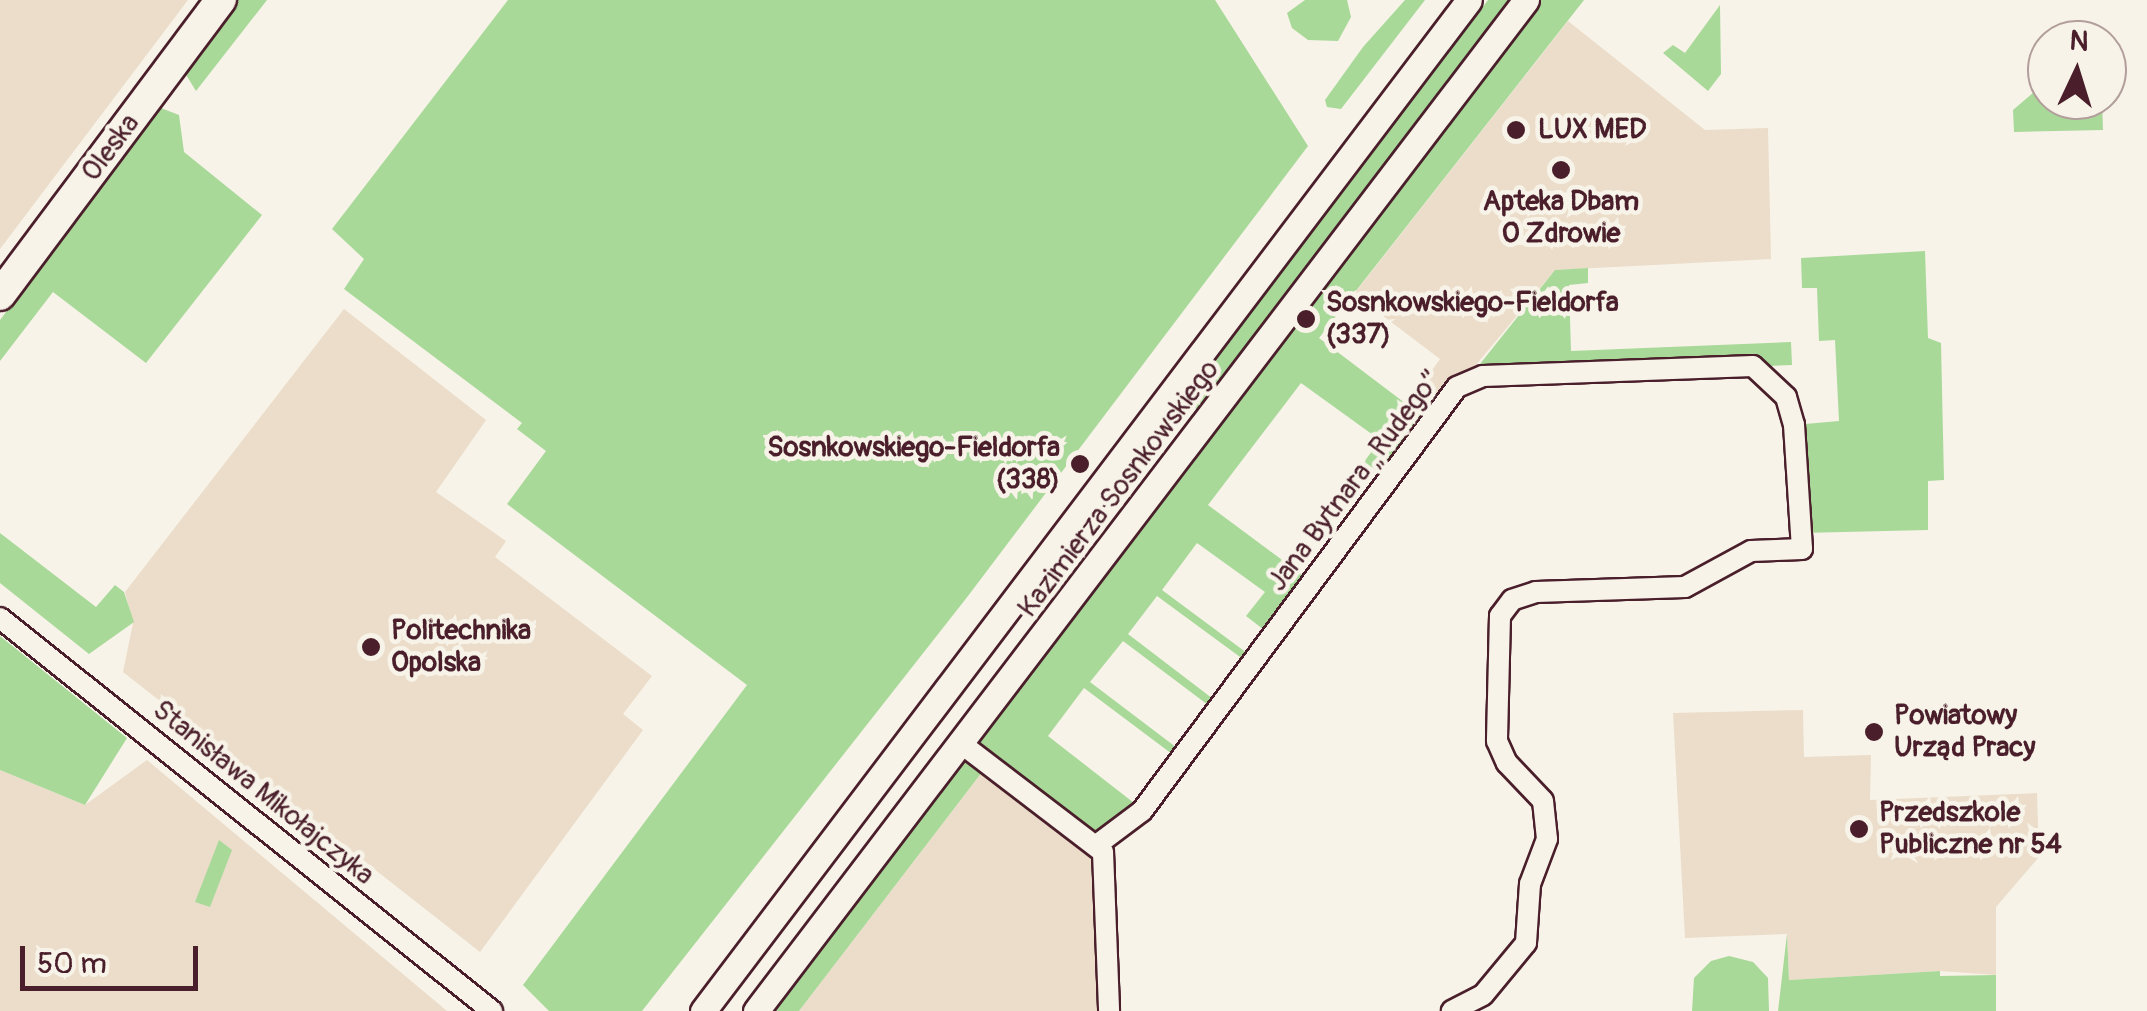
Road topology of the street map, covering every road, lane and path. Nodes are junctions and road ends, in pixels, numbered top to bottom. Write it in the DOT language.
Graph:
graph roads {
  1 [pos="221,0"];
  2 [pos="1469,0"];
  3 [pos="1526,0"];
  4 [pos="0,295"];
  5 [pos="0,618"];
  6 [pos="963,744"];
  7 [pos="1098,844"];
  8 [pos="492,1011"];
  9 [pos="703,1011"];
  10 [pos="756,1011"];
  11 [pos="1110,1011"];
  12 [pos="1452,1011"];
  1 -- 4 [label="main road, Oleska"];
  2 -- 9 [label="street, Kazimierza Sosnkowskiego"];
  3 -- 6 [label="street, Kazimierza Sosnkowskiego"];
  5 -- 8 [label="street, Stanisława Mikołajczyka"];
  6 -- 7 [label="street"];
  6 -- 10 [label="street, Kazimierza Sosnkowskiego"];
  7 -- 11 [label="street"];
  7 -- 12 [label="street, Jana Bytnara „Rudego”"];
}
